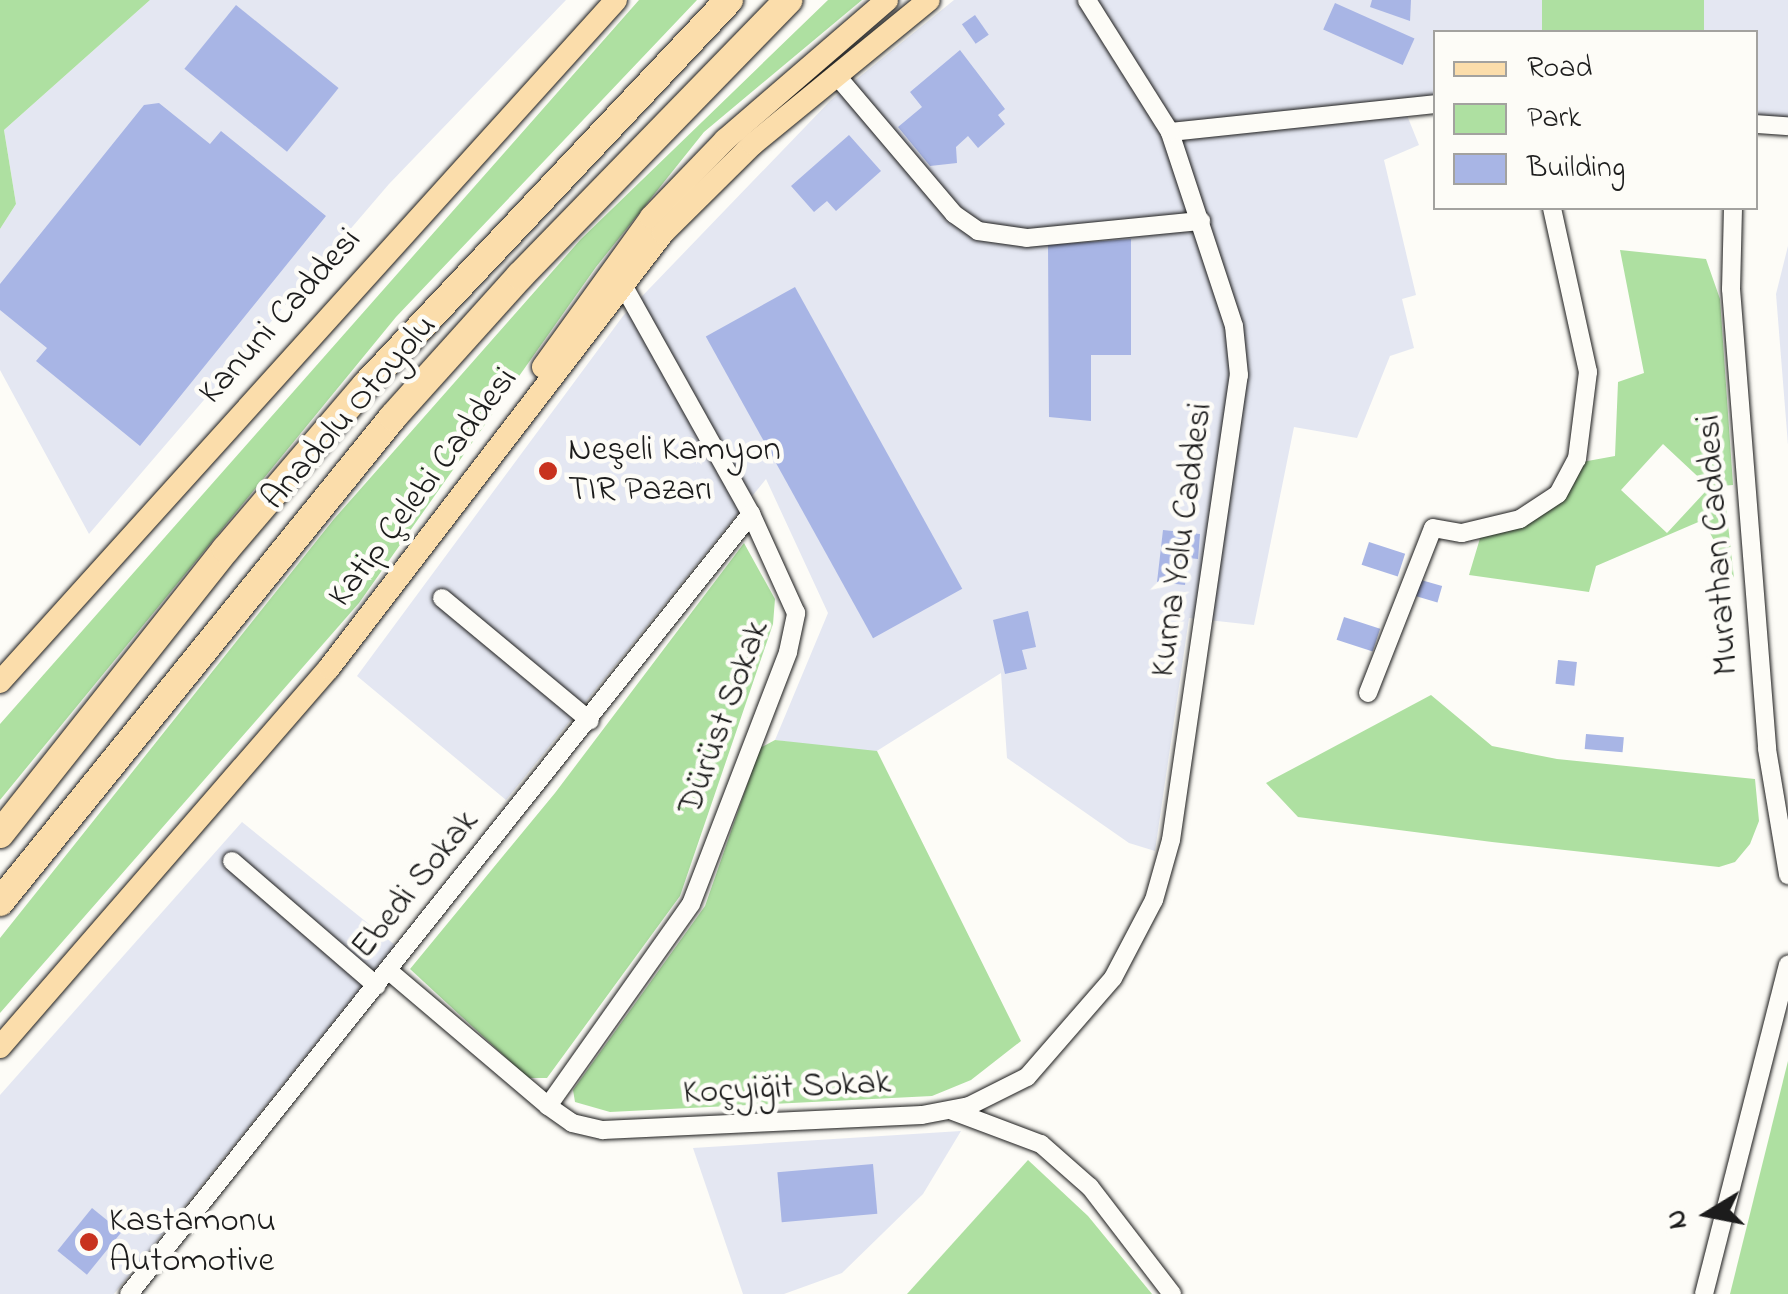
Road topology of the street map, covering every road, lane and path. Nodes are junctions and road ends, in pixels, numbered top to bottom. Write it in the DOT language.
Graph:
graph roads {
  1 [pos="616,0"];
  2 [pos="729,0"];
  3 [pos="788,0"];
  4 [pos="888,0"];
  5 [pos="929,0"];
  6 [pos="1087,0"];
  7 [pos="837,76"];
  8 [pos="1433,104"];
  9 [pos="1758,124"];
  10 [pos="1788,126"];
  11 [pos="1170,132"];
  12 [pos="1552,210"];
  13 [pos="1733,210"];
  14 [pos="1201,221"];
  15 [pos="623,285"];
  16 [pos="751,514"];
  17 [pos="408,570"];
  18 [pos="442,598"];
  19 [pos="0,682"];
  20 [pos="1368,692"];
  21 [pos="590,721"];
  22 [pos="0,834"];
  23 [pos="232,861"];
  24 [pos="1788,875"];
  25 [pos="0,902"];
  26 [pos="1788,964"];
  27 [pos="389,971"];
  28 [pos="376,986"];
  29 [pos="0,1047"];
  30 [pos="1027,1077"];
  31 [pos="548,1106"];
  32 [pos="951,1110"];
  33 [pos="129,1294"];
  34 [pos="1172,1294"];
  35 [pos="1704,1294"];
  1 -- 19 [label="main road, Kanuni Caddesi"];
  2 -- 22 [label="highway, Anadolu Otoyolu"];
  3 -- 25 [label="highway, Anadolu Otoyolu"];
  4 -- 17 [label="main road"];
  5 -- 7 [label="main road, Katip Çelebi Caddesi"];
  6 -- 11 [label="street, Kurna Yolu Caddesi"];
  7 -- 14 [label="street"];
  7 -- 15 [label="main road, Katip Çelebi Caddesi"];
  8 -- 11 [label="street"];
  9 -- 10 [label="street"];
  11 -- 14 [label="street, Kurna Yolu Caddesi"];
  12 -- 20 [label="street"];
  13 -- 24 [label="street, Murathan Caddesi"];
  14 -- 30 [label="street, Kurna Yolu Caddesi"];
  15 -- 16 [label="street, Dürüst Sokak"];
  15 -- 17 [label="main road, Katip Çelebi Caddesi"];
  16 -- 21 [label="street, Ebedi Sokak"];
  16 -- 31 [label="street, Dürüst Sokak"];
  17 -- 29 [label="main road, Katip Çelebi Caddesi"];
  18 -- 21 [label="street"];
  21 -- 27 [label="street, Ebedi Sokak"];
  23 -- 28 [label="street"];
  26 -- 35 [label="street"];
  27 -- 28 [label="street, Ebedi Sokak"];
  27 -- 31 [label="street, Koçyiğit Sokak"];
  28 -- 33 [label="street, Ebedi Sokak"];
  30 -- 32 [label="street, Koçyiğit Sokak"];
  31 -- 32 [label="street, Koçyiğit Sokak"];
  32 -- 34 [label="street"];
}
